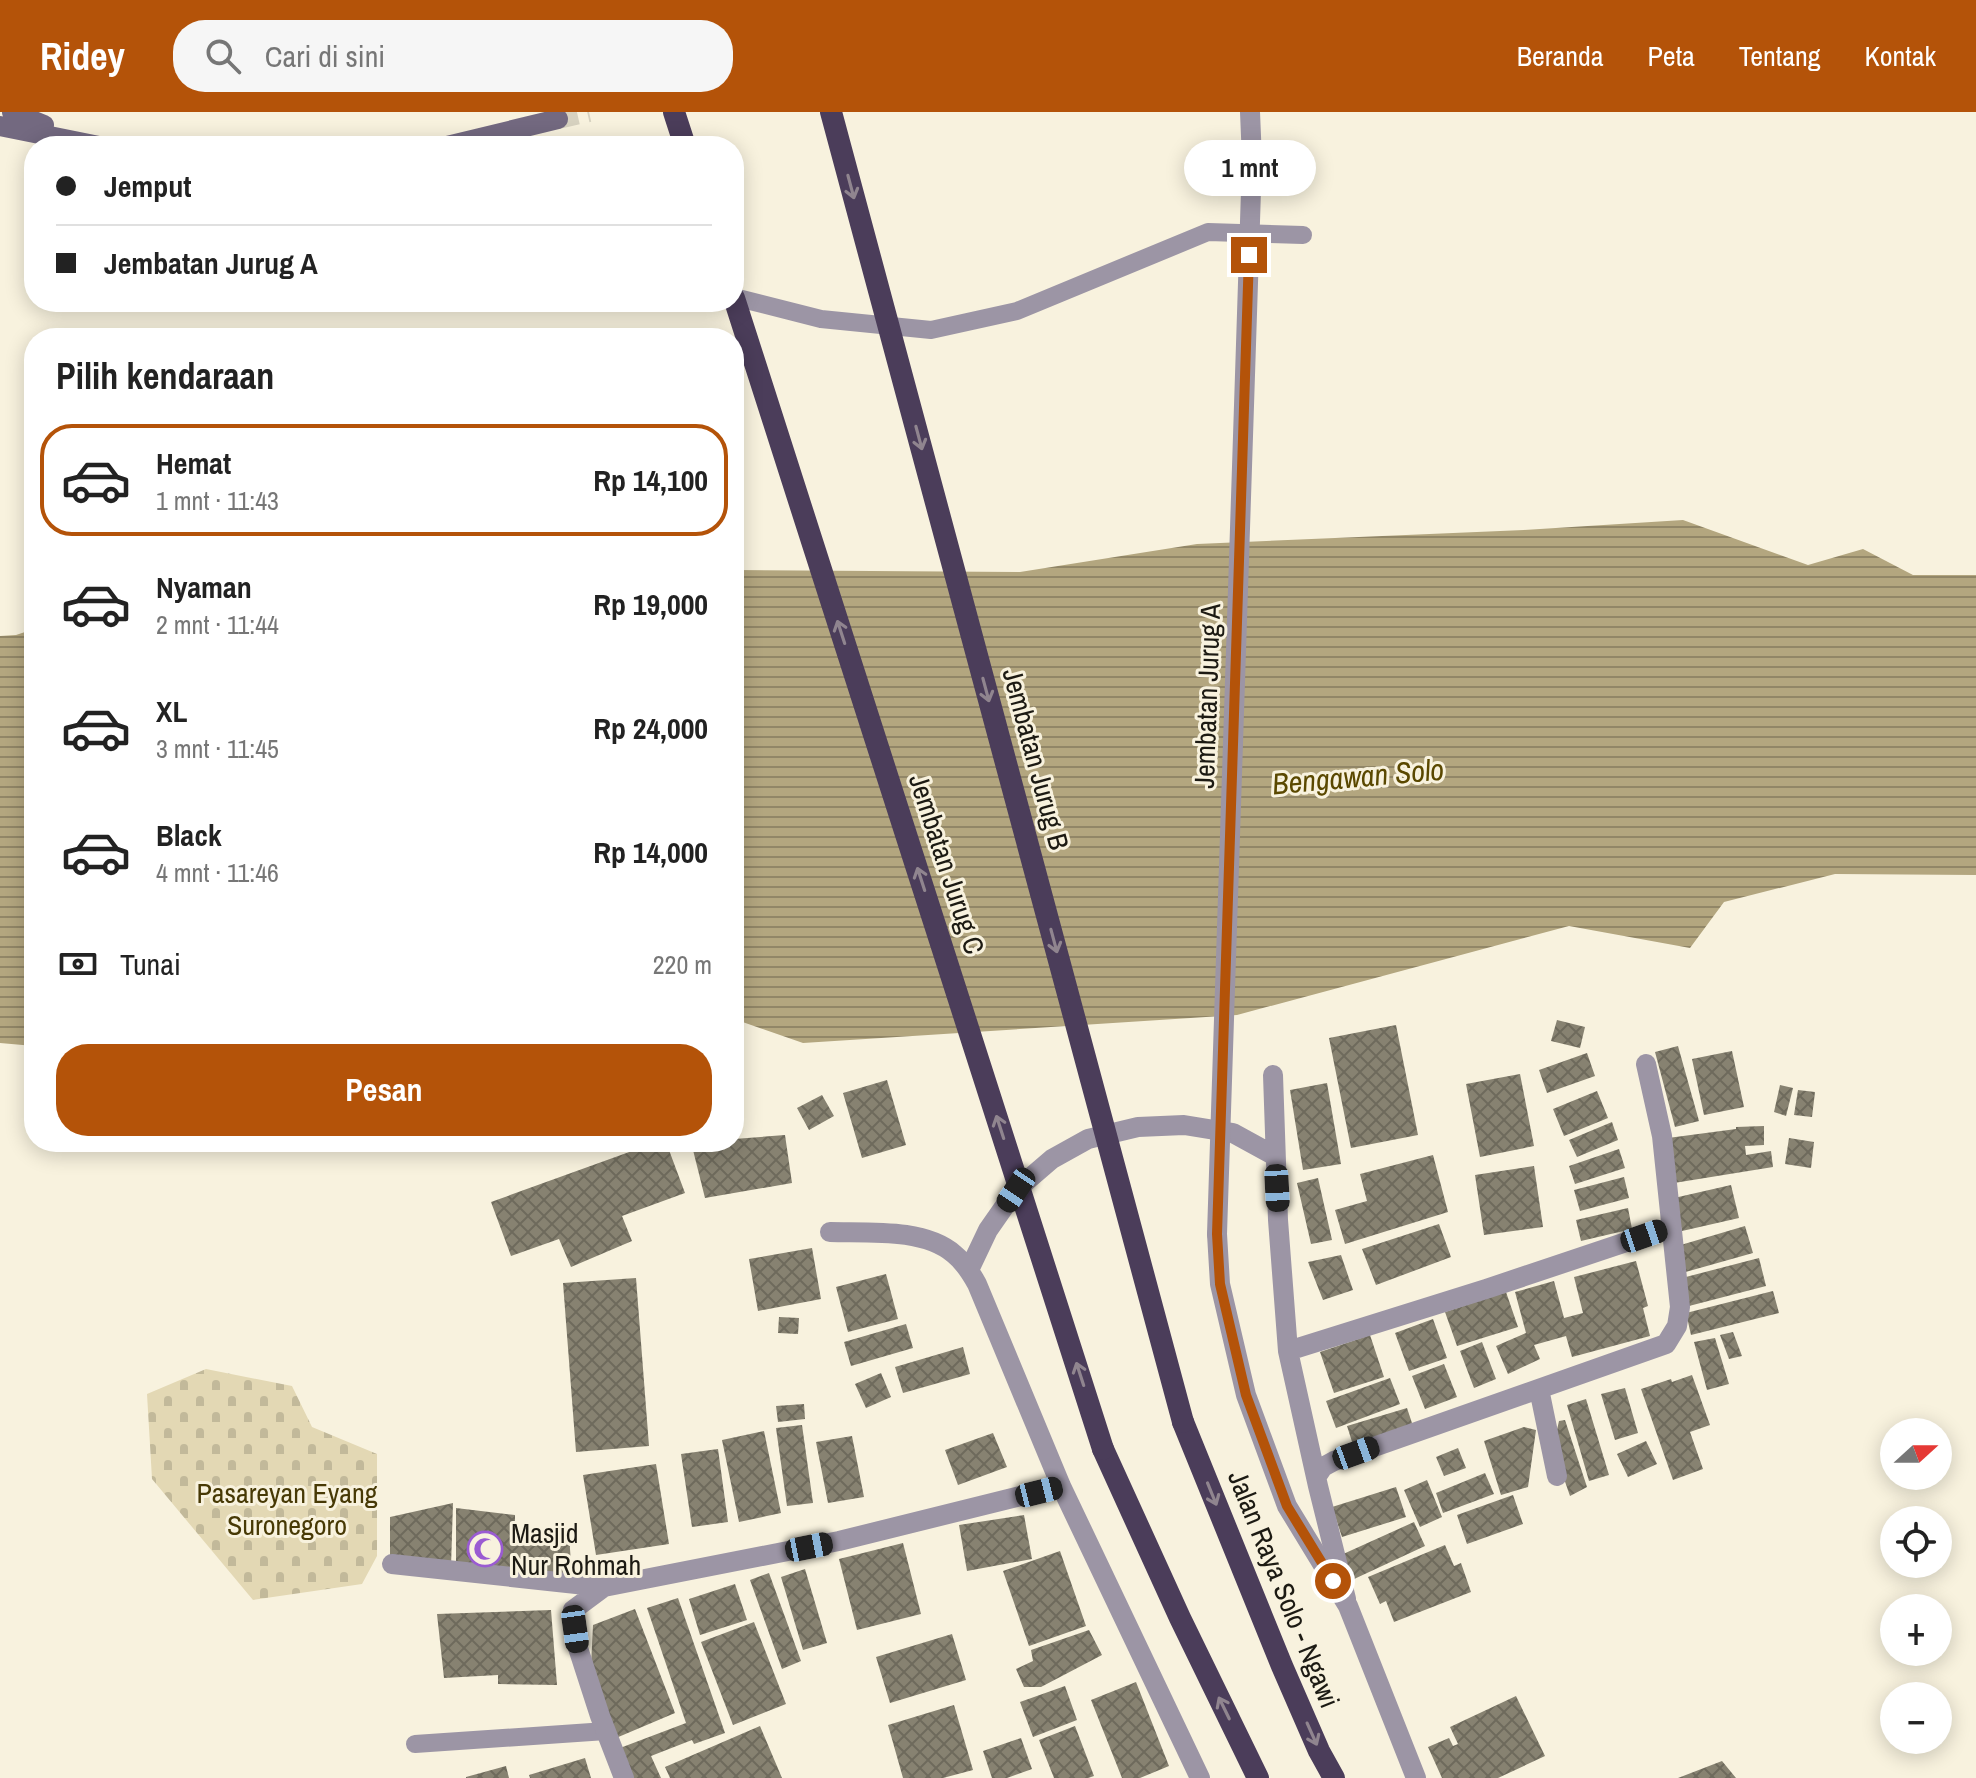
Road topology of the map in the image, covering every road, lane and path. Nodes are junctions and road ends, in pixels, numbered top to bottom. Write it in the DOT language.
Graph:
graph roads {
  1 [pos="12,112"];
  2 [pos="674,112"];
  3 [pos="831,112"];
  4 [pos="1250,112"];
  5 [pos="558,119"];
  6 [pos="0,126"];
  7 [pos="50,136"];
  8 [pos="70,136"];
  9 [pos="488,136"];
  10 [pos="682,136"];
  11 [pos="1303,235"];
  12 [pos="744,300"];
  13 [pos="744,328"];
  14 [pos="1646,1064"];
  15 [pos="1273,1075"];
  16 [pos="1275,1156"];
  17 [pos="1671,1227"];
  18 [pos="830,1232"];
  19 [pos="969,1270"];
  20 [pos="1288,1351"];
  21 [pos="1539,1389"];
  22 [pos="1183,1422"];
  23 [pos="1317,1476"];
  24 [pos="1557,1476"];
  25 [pos="1061,1486"];
  26 [pos="392,1564"];
  27 [pos="604,1587"];
  28 [pos="1348,1606"];
  29 [pos="606,1731"];
  30 [pos="415,1744"];
  31 [pos="624,1778"];
  32 [pos="1200,1778"];
  33 [pos="1258,1778"];
  34 [pos="1334,1778"];
  35 [pos="1416,1778"];
  1 -- 8 [label="main road"];
  2 -- 10 [label="highway"];
  3 -- 22 [label="highway, Jembatan Jurug B, one-way, bridge"];
  4 -- 28 [label="street, Jembatan Jurug A, bridge"];
  5 -- 9 [label="main road"];
  6 -- 7 [label="main road"];
  11 -- 12 [label="lane"];
  33 -- 13 [label="highway, Jembatan Jurug C, one-way, bridge"];
  14 -- 17 [label="street"];
  15 -- 16 [label="street"];
  16 -- 19 [label="street"];
  16 -- 20 [label="street"];
  17 -- 20 [label="street"];
  17 -- 21 [label="street"];
  18 -- 19 [label="street"];
  19 -- 25 [label="street"];
  20 -- 23 [label="street"];
  21 -- 23 [label="street"];
  21 -- 24 [label="street"];
  22 -- 34 [label="highway, Jalan Raya Solo - Ngawi, one-way"];
  23 -- 28 [label="street"];
  25 -- 27 [label="street"];
  25 -- 32 [label="street"];
  26 -- 27 [label="street"];
  27 -- 29 [label="street"];
  28 -- 35 [label="street"];
  29 -- 30 [label="lane"];
  29 -- 31 [label="street"];
}
